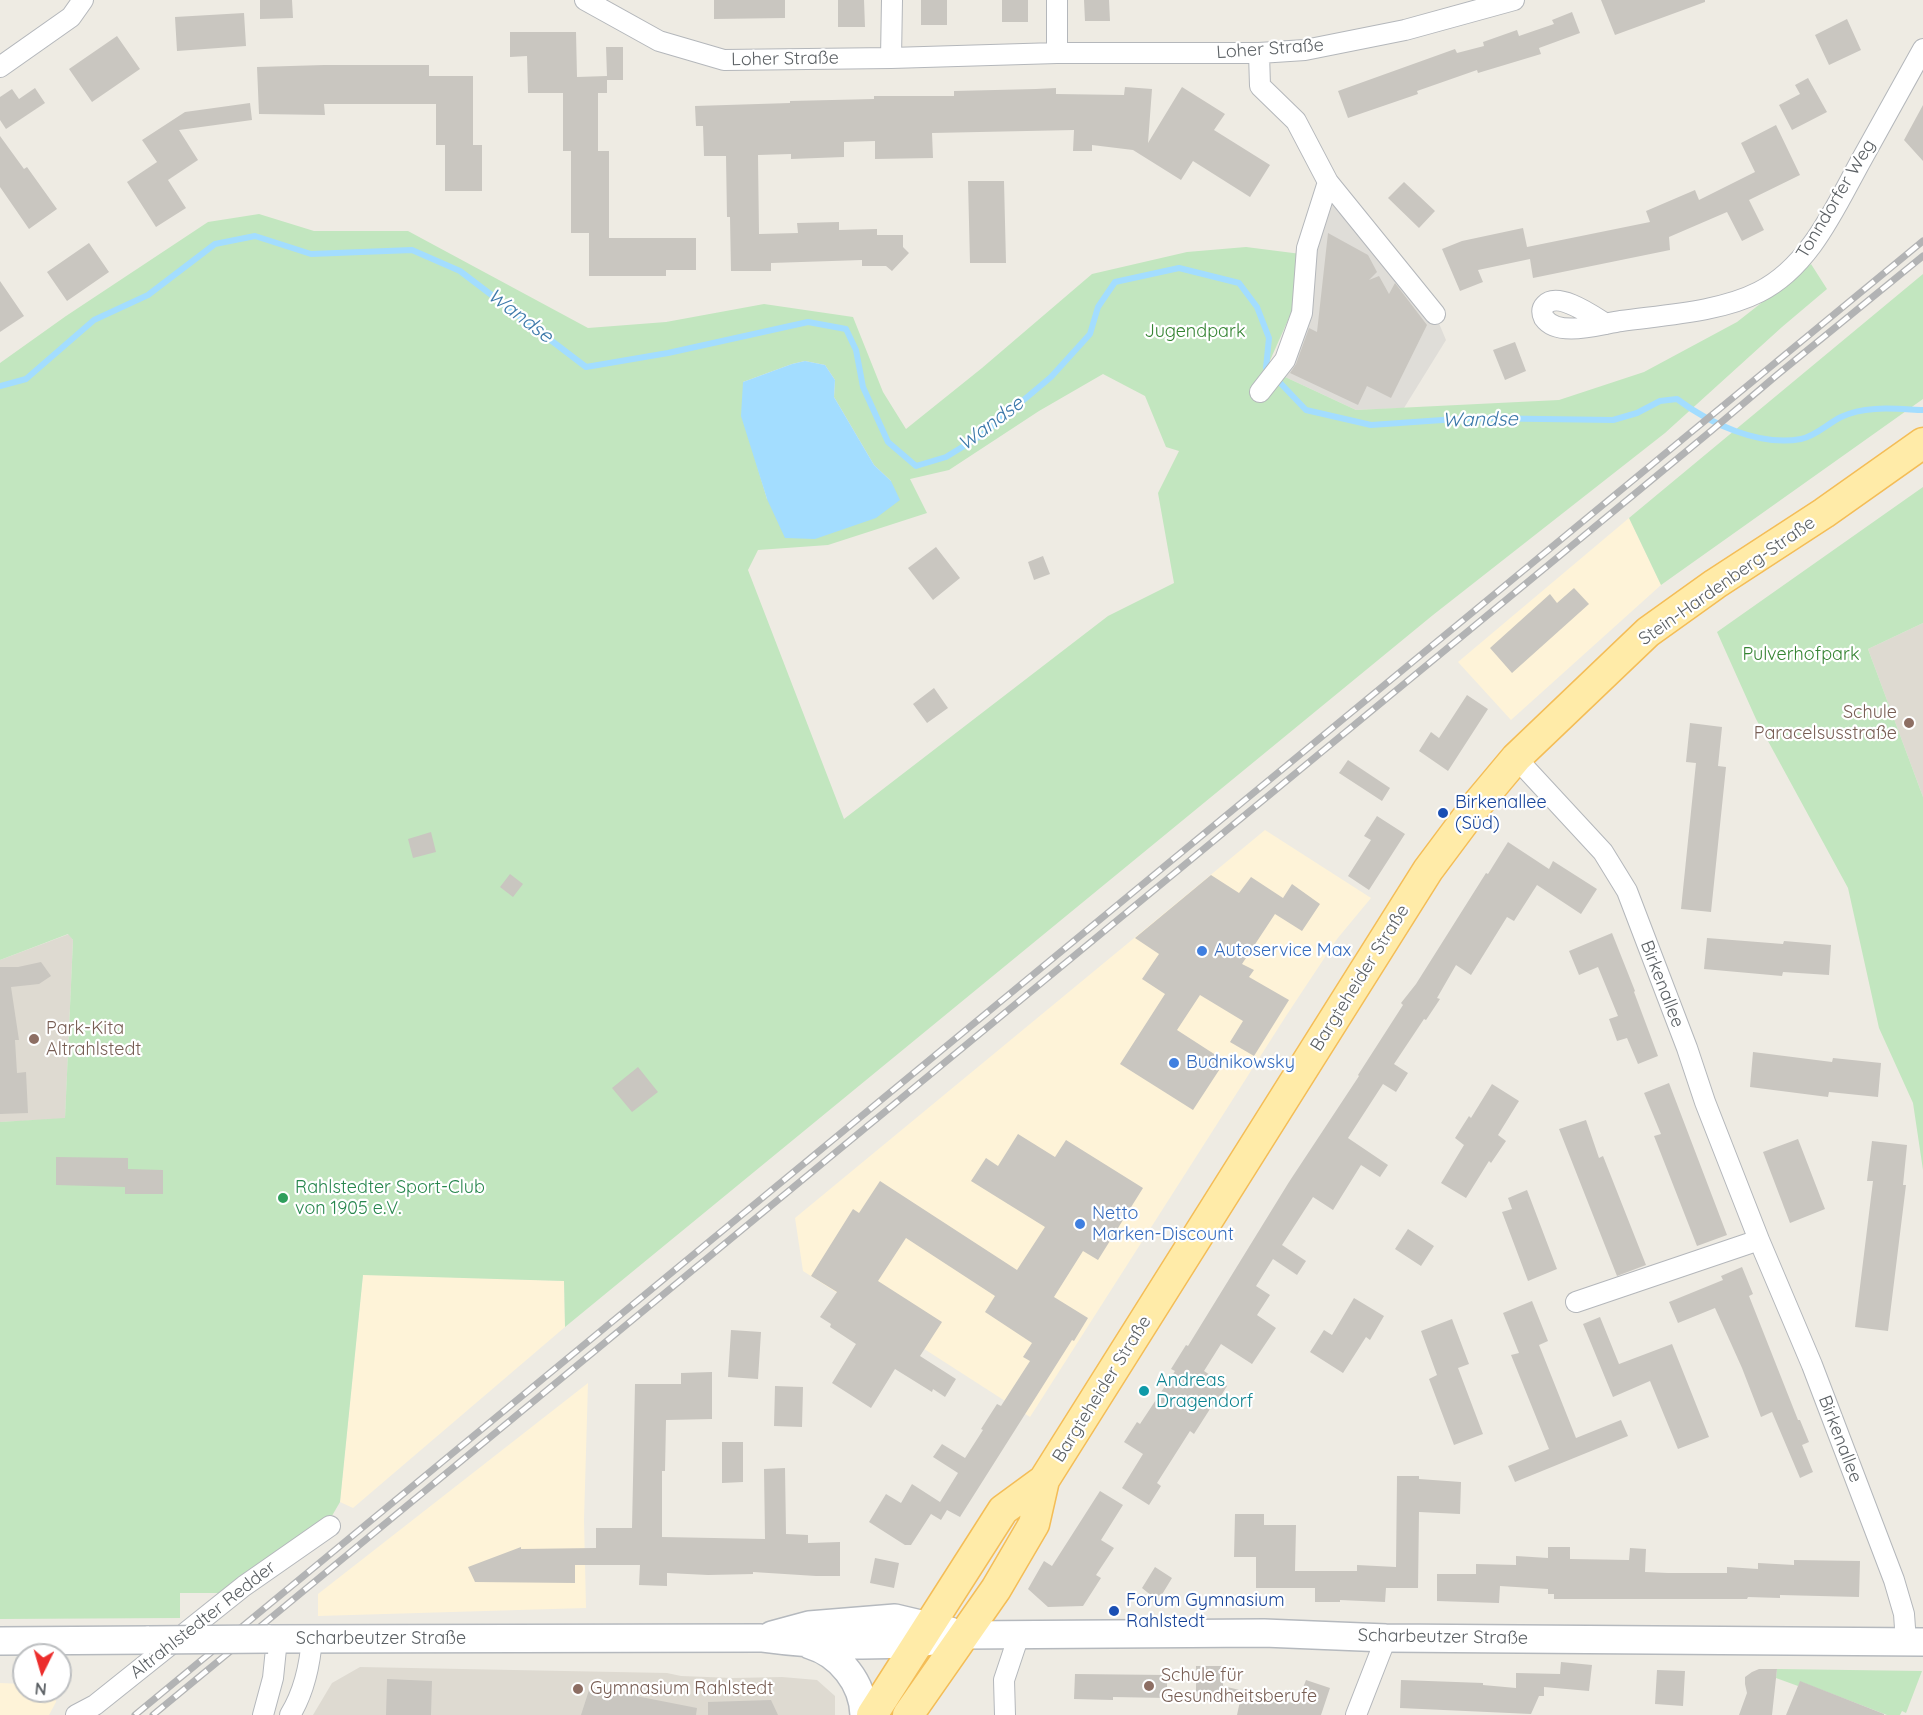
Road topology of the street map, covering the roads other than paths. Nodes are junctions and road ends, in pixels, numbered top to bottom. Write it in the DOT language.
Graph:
graph roads {
  1 [pos="83,0"];
  2 [pos="585,0"];
  3 [pos="892,0"];
  4 [pos="1057,0"];
  5 [pos="1514,0"];
  6 [pos="1923,49"];
  7 [pos="1057,53"];
  8 [pos="1259,53"];
  9 [pos="891,58"];
  10 [pos="0,67"];
  11 [pos="1328,182"];
  12 [pos="1435,314"];
  13 [pos="1606,324"];
  14 [pos="1260,392"];
  15 [pos="1923,443"];
  16 [pos="1516,758"];
  17 [pos="1759,1240"];
  18 [pos="1576,1302"];
  19 [pos="1044,1480"];
  20 [pos="330,1526"];
  21 [pos="922,1634"];
  22 [pos="962,1635"];
  23 [pos="1018,1635"];
  24 [pos="312,1638"];
  25 [pos="761,1638"];
  26 [pos="1386,1638"];
  27 [pos="273,1639"];
  28 [pos="0,1641"];
  29 [pos="1914,1642"];
  30 [pos="808,1644"];
  31 [pos="76,1715"];
  32 [pos="263,1715"];
  33 [pos="290,1715"];
  34 [pos="864,1715"];
  35 [pos="872,1715"];
  36 [pos="908,1715"];
  37 [pos="1005,1715"];
  38 [pos="1356,1715"];
  1 -- 10 [label="street"];
  2 -- 9 [label="street, Loher Straße"];
  3 -- 9 [label="street"];
  4 -- 7 [label="street"];
  5 -- 8 [label="street, Loher Straße"];
  6 -- 13 [label="street, Tonndorfer Weg"];
  7 -- 8 [label="street, Loher Straße"];
  7 -- 9 [label="street, Loher Straße"];
  8 -- 11 [label="street"];
  11 -- 12 [label="street"];
  11 -- 14 [label="street"];
  15 -- 16 [label="main road, Stein-Hardenberg-Straße"];
  16 -- 17 [label="street, Birkenallee"];
  16 -- 19 [label="main road, Bargteheider Straße"];
  17 -- 18 [label="street"];
  17 -- 29 [label="street, Birkenallee"];
  19 -- 21 [label="main road, Bargteheider Straße"];
  19 -- 22 [label="main road, Bargteheider Straße"];
  20 -- 31 [label="street, Altrahlstedter Redder"];
  21 -- 22 [label="main road, Scharbeutzer Straße"];
  21 -- 25 [label="main road, Scharbeutzer Straße"];
  21 -- 30 [label="main road, Scharbeutzer Straße"];
  21 -- 35 [label="main road, Bargteheider Straße"];
  22 -- 23 [label="main road, Scharbeutzer Straße"];
  22 -- 36 [label="main road, Bargteheider Straße"];
  23 -- 26 [label="main road, Scharbeutzer Straße"];
  23 -- 37 [label="street"];
  24 -- 25 [label="main road, Scharbeutzer Straße"];
  24 -- 27 [label="main road, Scharbeutzer Straße"];
  24 -- 33 [label="street"];
  25 -- 30 [label="main road, Scharbeutzer Straße"];
  26 -- 29 [label="main road, Scharbeutzer Straße"];
  26 -- 38 [label="street"];
  27 -- 28 [label="main road, Scharbeutzer Straße, bridge"];
  27 -- 32 [label="street"];
  30 -- 34 [label="main road"];
}
